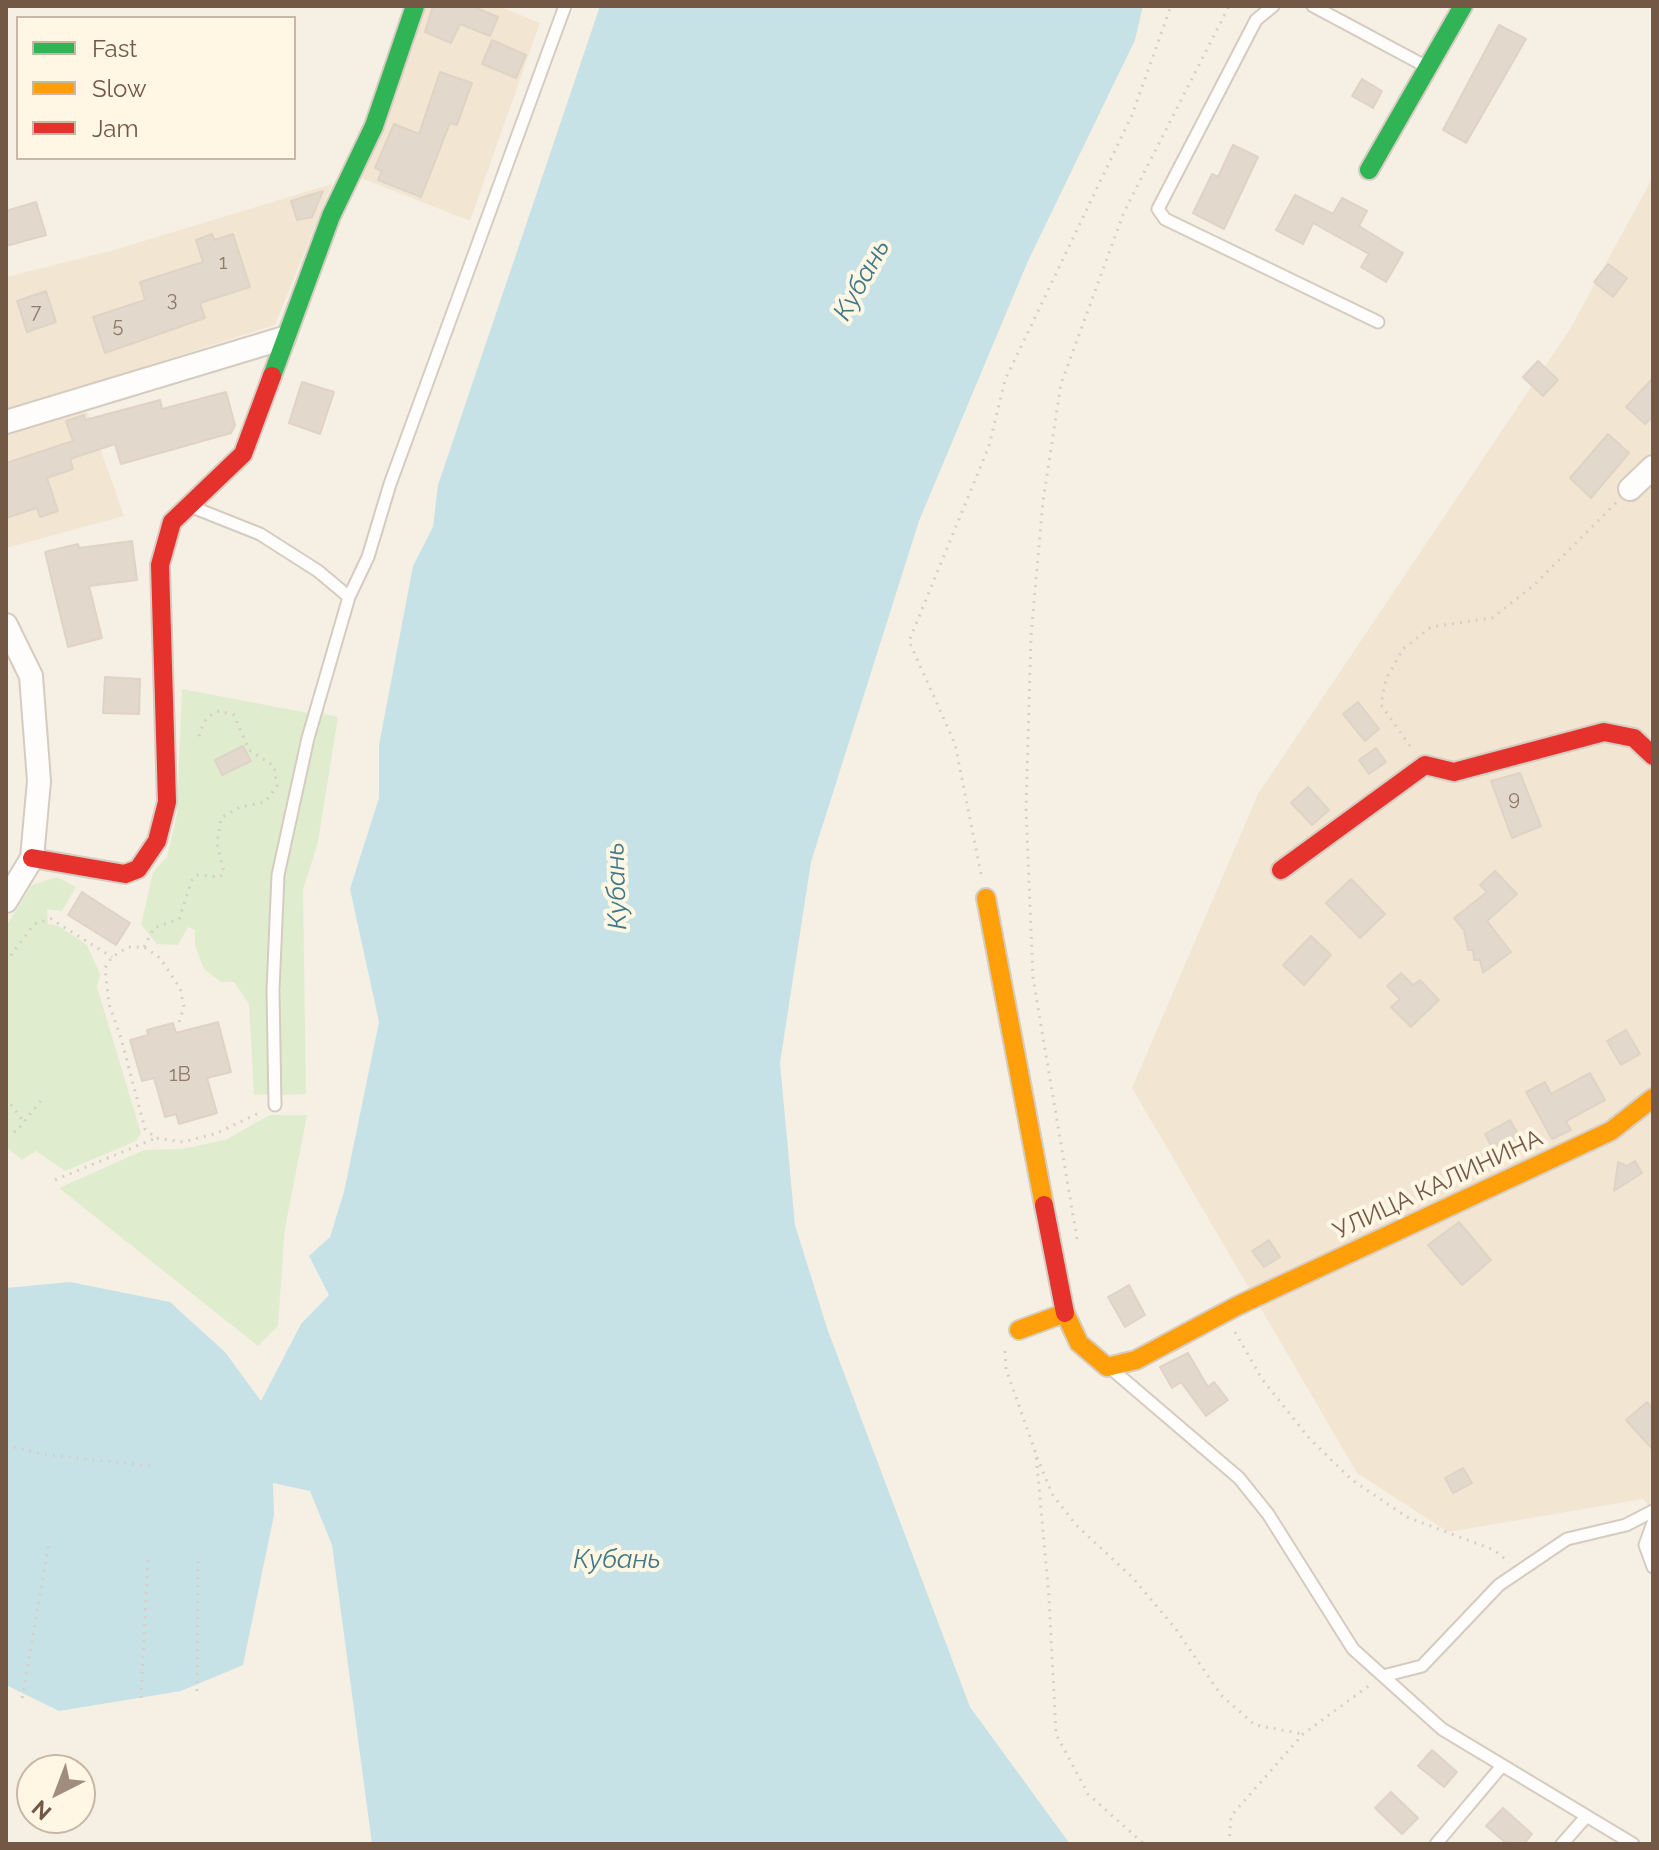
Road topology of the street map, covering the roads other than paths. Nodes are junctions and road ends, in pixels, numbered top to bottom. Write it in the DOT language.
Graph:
graph roads {
  1 [pos="415,6"];
  2 [pos="565,6"];
  3 [pos="1273,6"];
  4 [pos="1313,6"];
  5 [pos="1463,6"];
  6 [pos="1428,67"];
  7 [pos="1369,170"];
  8 [pos="1378,322"];
  9 [pos="284,338"];
  10 [pos="6,422"];
  11 [pos="1653,467"];
  12 [pos="1630,489"];
  13 [pos="187,506"];
  14 [pos="349,597"];
  15 [pos="6,625"];
  16 [pos="1653,756"];
  17 [pos="32,858"];
  18 [pos="1281,870"];
  19 [pos="986,898"];
  20 [pos="6,901"];
  21 [pos="1653,1098"];
  22 [pos="275,1105"];
  23 [pos="1065,1313"];
  24 [pos="1019,1330"];
  25 [pos="1107,1367"];
  26 [pos="1653,1511"];
  27 [pos="1653,1523"];
  28 [pos="1653,1567"];
  29 [pos="1383,1676"];
  30 [pos="1501,1767"];
  31 [pos="1585,1818"];
  32 [pos="1436,1844"];
  33 [pos="1562,1844"];
  34 [pos="1633,1844"];
  1 -- 9 [label="street"];
  2 -- 14 [label="lane"];
  3 -- 8 [label="lane"];
  4 -- 6 [label="lane"];
  5 -- 6 [label="street"];
  6 -- 7 [label="street"];
  9 -- 10 [label="street"];
  9 -- 13 [label="street"];
  11 -- 12 [label="street"];
  13 -- 14 [label="lane"];
  13 -- 17 [label="street"];
  14 -- 22 [label="lane"];
  15 -- 17 [label="street"];
  16 -- 18 [label="street"];
  17 -- 20 [label="street"];
  19 -- 23 [label="street"];
  21 -- 25 [label="street, УЛИЦА КАЛИНИНА"];
  23 -- 24 [label="street"];
  23 -- 25 [label="street"];
  25 -- 29 [label="lane"];
  26 -- 29 [label="lane"];
  27 -- 28 [label="lane"];
  29 -- 30 [label="lane"];
  30 -- 31 [label="lane"];
  30 -- 32 [label="lane"];
  31 -- 33 [label="lane"];
  31 -- 34 [label="lane"];
}
